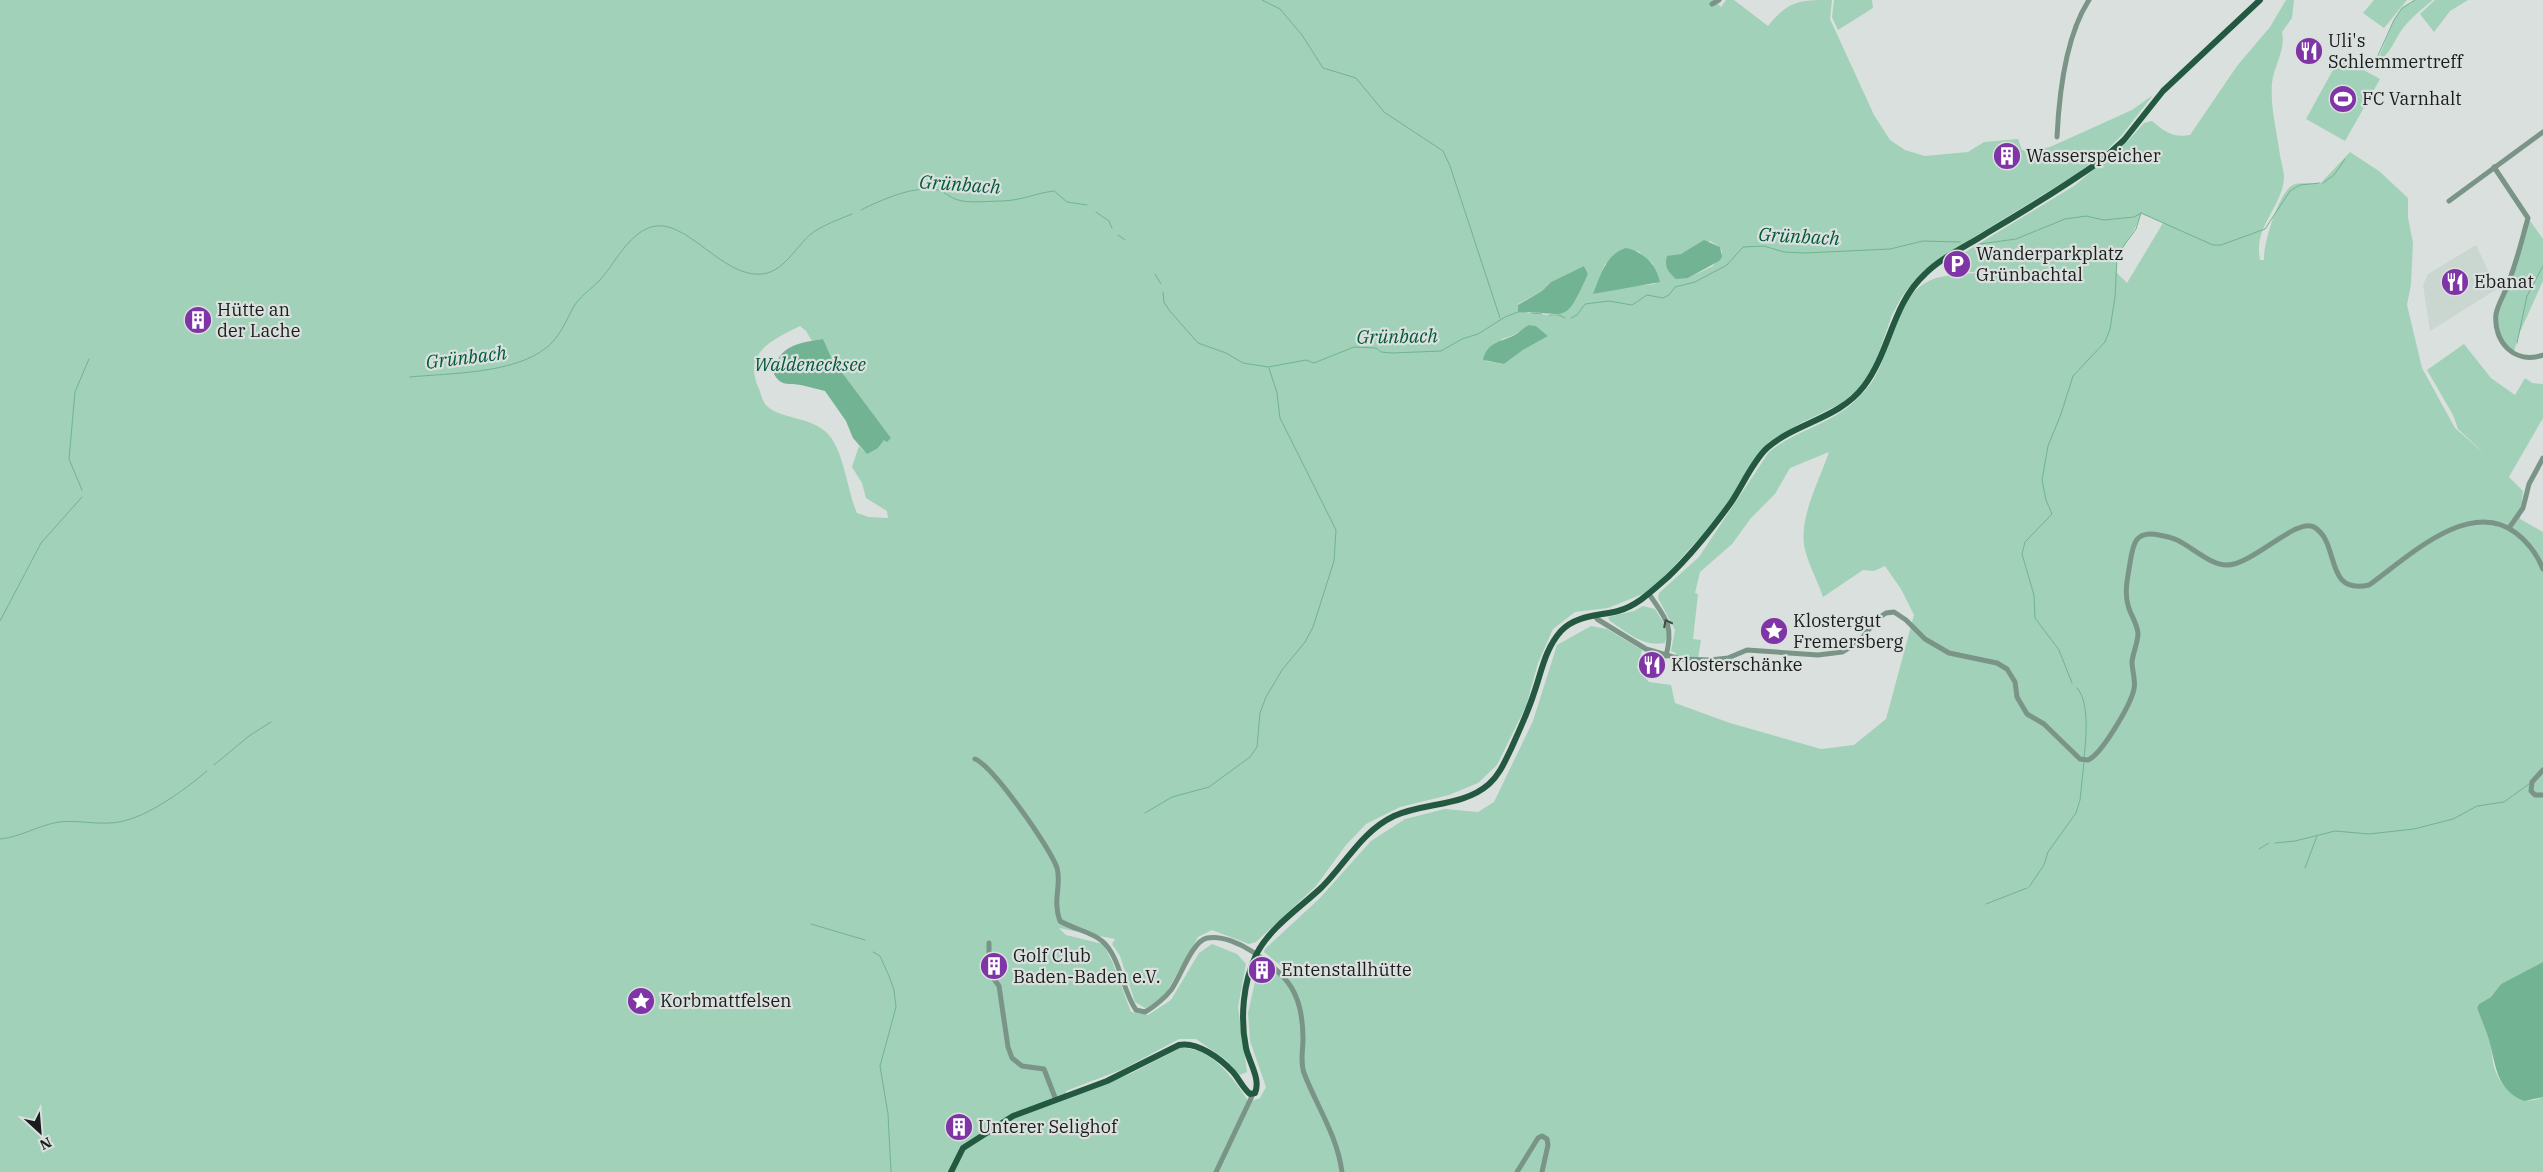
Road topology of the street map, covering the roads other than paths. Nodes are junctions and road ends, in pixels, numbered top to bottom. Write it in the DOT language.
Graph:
graph roads {
  1 [pos="1720,0"];
  2 [pos="2089,0"];
  3 [pos="2260,0"];
  4 [pos="1712,4"];
  5 [pos="2543,132"];
  6 [pos="2057,137"];
  7 [pos="2494,167"];
  8 [pos="2449,201"];
  9 [pos="2543,356"];
  10 [pos="2543,458"];
  11 [pos="2509,528"];
  12 [pos="2543,569"];
  13 [pos="1649,594"];
  14 [pos="1595,615"];
  15 [pos="1666,656"];
  16 [pos="975,759"];
  17 [pos="2543,770"];
  18 [pos="2543,795"];
  19 [pos="989,943"];
  20 [pos="1256,954"];
  21 [pos="1253,1094"];
  22 [pos="1056,1100"];
  23 [pos="951,1172"];
  24 [pos="1216,1172"];
  25 [pos="1342,1172"];
  26 [pos="1517,1172"];
  27 [pos="1542,1172"];
  1 -- 4 [label="street"];
  2 -- 6 [label="street"];
  3 -- 13 [label="main road"];
  5 -- 7 [label="street"];
  7 -- 8 [label="street"];
  7 -- 9 [label="street"];
  10 -- 11 [label="street"];
  11 -- 12 [label="street"];
  11 -- 15 [label="street"];
  13 -- 14 [label="main road"];
  15 -- 13 [label="street, one-way"];
  14 -- 15 [label="street"];
  14 -- 20 [label="main road"];
  16 -- 20 [label="street"];
  17 -- 18 [label="street"];
  19 -- 22 [label="street"];
  20 -- 21 [label="main road"];
  20 -- 25 [label="street"];
  21 -- 22 [label="main road"];
  21 -- 24 [label="street"];
  22 -- 23 [label="main road"];
  26 -- 27 [label="street"];
}
